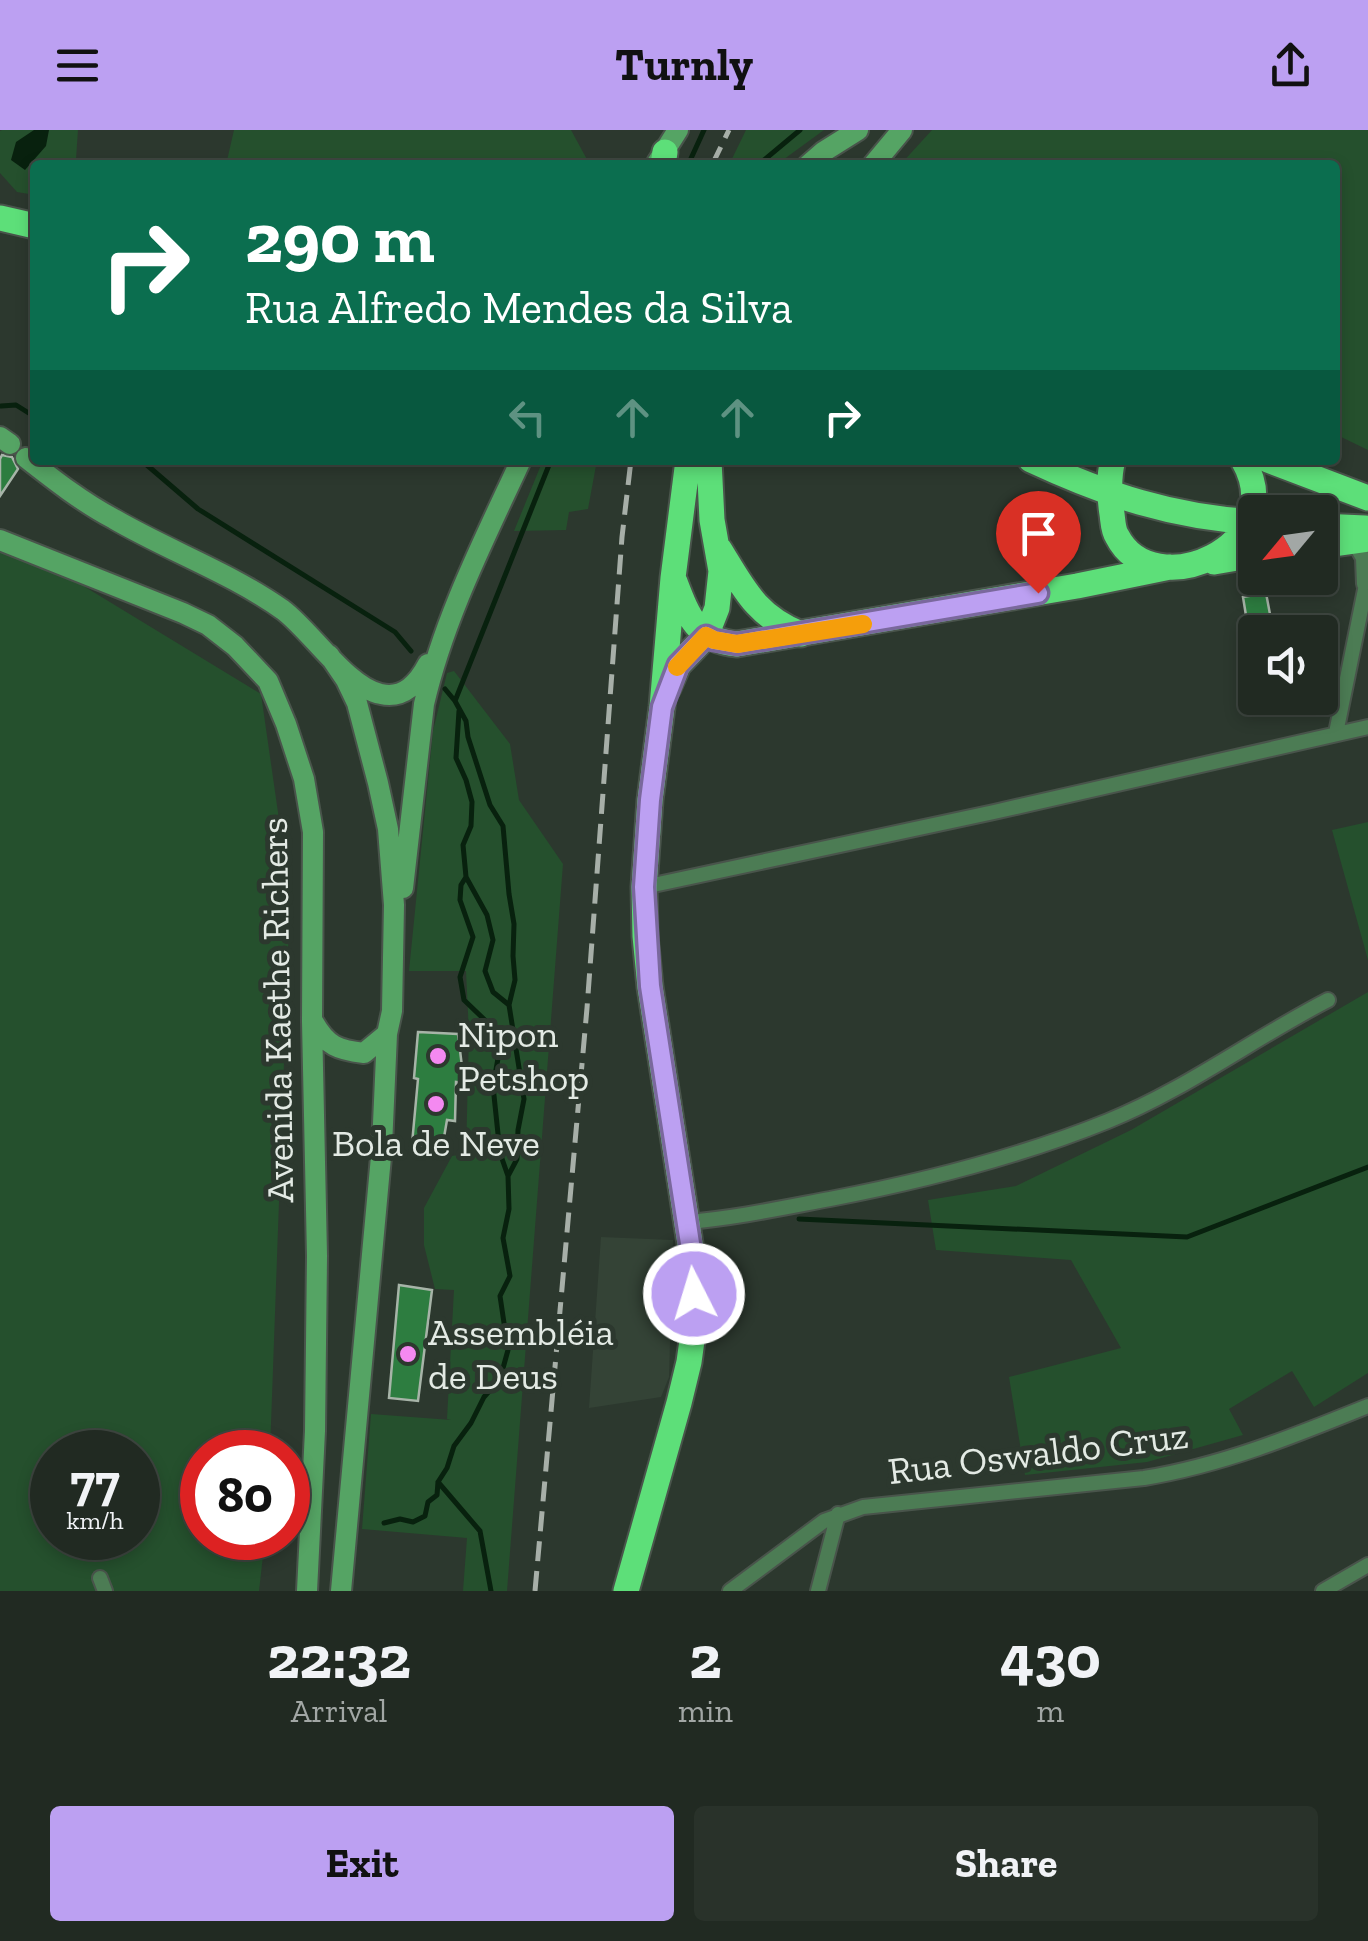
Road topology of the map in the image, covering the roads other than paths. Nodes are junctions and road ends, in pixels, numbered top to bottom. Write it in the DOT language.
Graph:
graph roads {
  1 [pos="858,130"];
  2 [pos="902,130"];
  3 [pos="814,160"];
  4 [pos="877,160"];
  5 [pos="0,218"];
  6 [pos="30,225"];
  7 [pos="8,444"];
  8 [pos="30,461"];
  9 [pos="35,465"];
  10 [pos="519,465"];
  11 [pos="687,465"];
  12 [pos="709,465"];
  13 [pos="1042,465"];
  14 [pos="1112,465"];
  15 [pos="1115,465"];
  16 [pos="1245,465"];
  17 [pos="1281,465"];
  18 [pos="1069,478"];
  19 [pos="1254,486"];
  20 [pos="1110,494"];
  21 [pos="1254,495"];
  22 [pos="1368,498"];
  23 [pos="1156,508"];
  24 [pos="1211,517"];
  25 [pos="1238,520"];
  26 [pos="1115,530"];
  27 [pos="1338,530"];
  28 [pos="1363,536"];
  29 [pos="1238,538"];
  30 [pos="0,540"];
  31 [pos="1338,542"];
  32 [pos="717,546"];
  33 [pos="1238,558"];
  34 [pos="1204,563"];
  35 [pos="1170,567"];
  36 [pos="673,578"];
  37 [pos="1366,582"];
  38 [pos="1077,586"];
  39 [pos="720,589"];
  40 [pos="802,634"];
  41 [pos="706,636"];
  42 [pos="440,640"];
  43 [pos="330,655"];
  44 [pos="662,707"];
  45 [pos="1368,727"];
  46 [pos="1336,733"];
  47 [pos="644,887"];
  48 [pos="393,974"];
  49 [pos="1328,1000"];
  50 [pos="312,1020"];
  51 [pos="387,1034"];
  52 [pos="687,1222"];
  53 [pos="1368,1406"];
  54 [pos="838,1514"];
  55 [pos="1368,1565"];
  56 [pos="307,1591"];
  57 [pos="341,1591"];
  58 [pos="626,1591"];
  59 [pos="730,1591"];
  60 [pos="818,1591"];
  61 [pos="1324,1591"];
  1 -- 3 [label="main road"];
  2 -- 4 [label="main road"];
  5 -- 6 [label="highway"];
  7 -- 8 [label="main road"];
  9 -- 43 [label="main road"];
  10 -- 42 [label="main road"];
  11 -- 36 [label="highway"];
  12 -- 32 [label="highway"];
  13 -- 18 [label="highway"];
  14 -- 20 [label="highway"];
  15 -- 23 [label="highway"];
  16 -- 19 [label="highway"];
  17 -- 22 [label="highway"];
  18 -- 20 [label="highway"];
  18 -- 26 [label="highway"];
  19 -- 21 [label="highway"];
  19 -- 24 [label="highway"];
  20 -- 23 [label="highway"];
  20 -- 26 [label="highway"];
  23 -- 24 [label="highway"];
  24 -- 25 [label="highway"];
  26 -- 35 [label="highway"];
  26 -- 38 [label="highway"];
  27 -- 28 [label="highway"];
  28 -- 31 [label="highway"];
  28 -- 37 [label="street"];
  29 -- 34 [label="highway"];
  30 -- 50 [label="main road, Avenida Kaethe Richers"];
  32 -- 39 [label="highway"];
  32 -- 40 [label="highway"];
  33 -- 34 [label="highway"];
  34 -- 35 [label="highway"];
  35 -- 38 [label="highway"];
  36 -- 39 [label="highway"];
  36 -- 41 [label="highway"];
  36 -- 44 [label="highway"];
  37 -- 46 [label="street"];
  38 -- 40 [label="highway"];
  39 -- 41 [label="highway"];
  40 -- 41 [label="highway"];
  41 -- 44 [label="highway"];
  42 -- 43 [label="main road"];
  42 -- 48 [label="main road"];
  43 -- 48 [label="main road"];
  44 -- 47 [label="highway"];
  45 -- 46 [label="street"];
  46 -- 47 [label="street"];
  47 -- 52 [label="highway"];
  48 -- 51 [label="main road"];
  49 -- 52 [label="street"];
  50 -- 51 [label="main road"];
  50 -- 56 [label="main road, Avenida Kaethe Richers"];
  51 -- 57 [label="main road"];
  52 -- 58 [label="highway"];
  53 -- 54 [label="street, Rua Oswaldo Cruz"];
  54 -- 59 [label="street, Rua Oswaldo Cruz"];
  54 -- 60 [label="street"];
  55 -- 61 [label="street"];
}
